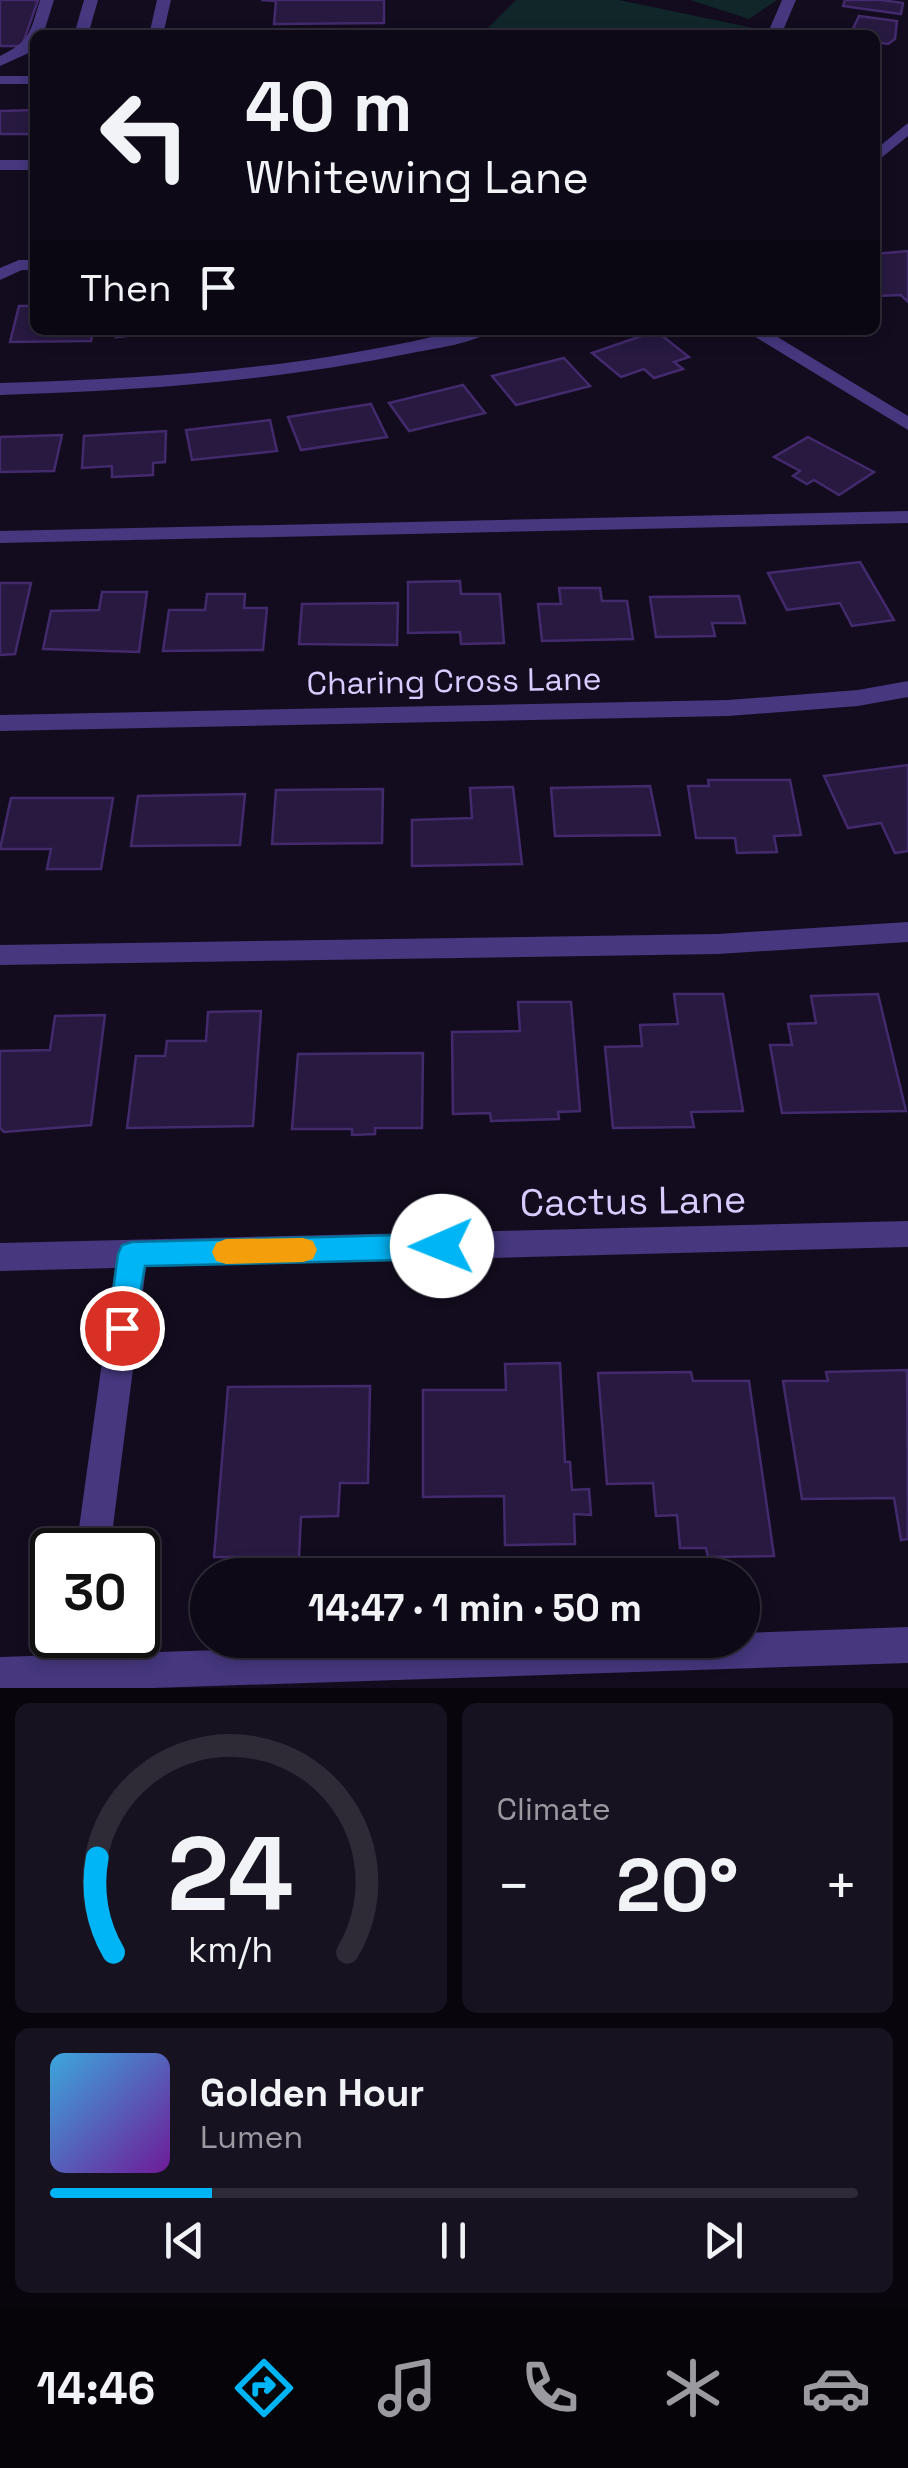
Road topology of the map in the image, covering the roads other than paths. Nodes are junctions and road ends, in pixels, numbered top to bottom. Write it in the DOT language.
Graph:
graph roads {
  1 [pos="48,0"];
  2 [pos="91,0"];
  3 [pos="164,0"];
  4 [pos="789,0"];
  5 [pos="38,30"];
  6 [pos="82,30"];
  7 [pos="157,30"];
  8 [pos="776,30"];
  9 [pos="30,45"];
  10 [pos="0,62"];
  11 [pos="0,80"];
  12 [pos="30,80"];
  13 [pos="908,128"];
  14 [pos="880,153"];
  15 [pos="30,165"];
  16 [pos="0,166"];
  17 [pos="30,265"];
  18 [pos="0,275"];
  19 [pos="454,335"];
  20 [pos="761,335"];
  21 [pos="0,389"];
  22 [pos="908,424"];
  23 [pos="908,517"];
  24 [pos="0,537"];
  25 [pos="908,689"];
  26 [pos="0,723"];
  27 [pos="908,932"];
  28 [pos="0,955"];
  29 [pos="908,1234"];
  30 [pos="132,1254"];
  31 [pos="0,1257"];
  32 [pos="96,1528"];
  33 [pos="908,1645"];
  34 [pos="0,1674"];
  35 [pos="76,1680"];
  1 -- 5 [label="street"];
  2 -- 6 [label="street"];
  3 -- 7 [label="street"];
  4 -- 8 [label="street"];
  9 -- 10 [label="street"];
  11 -- 12 [label="street"];
  13 -- 14 [label="street"];
  15 -- 16 [label="street"];
  17 -- 18 [label="street"];
  19 -- 21 [label="street"];
  20 -- 22 [label="street"];
  23 -- 24 [label="street"];
  25 -- 26 [label="street, Charing Cross Lane"];
  27 -- 28 [label="street"];
  29 -- 30 [label="street, Cactus Lane"];
  30 -- 31 [label="street, Cactus Lane"];
  30 -- 32 [label="street"];
  33 -- 35 [label="street"];
  34 -- 35 [label="street"];
}
